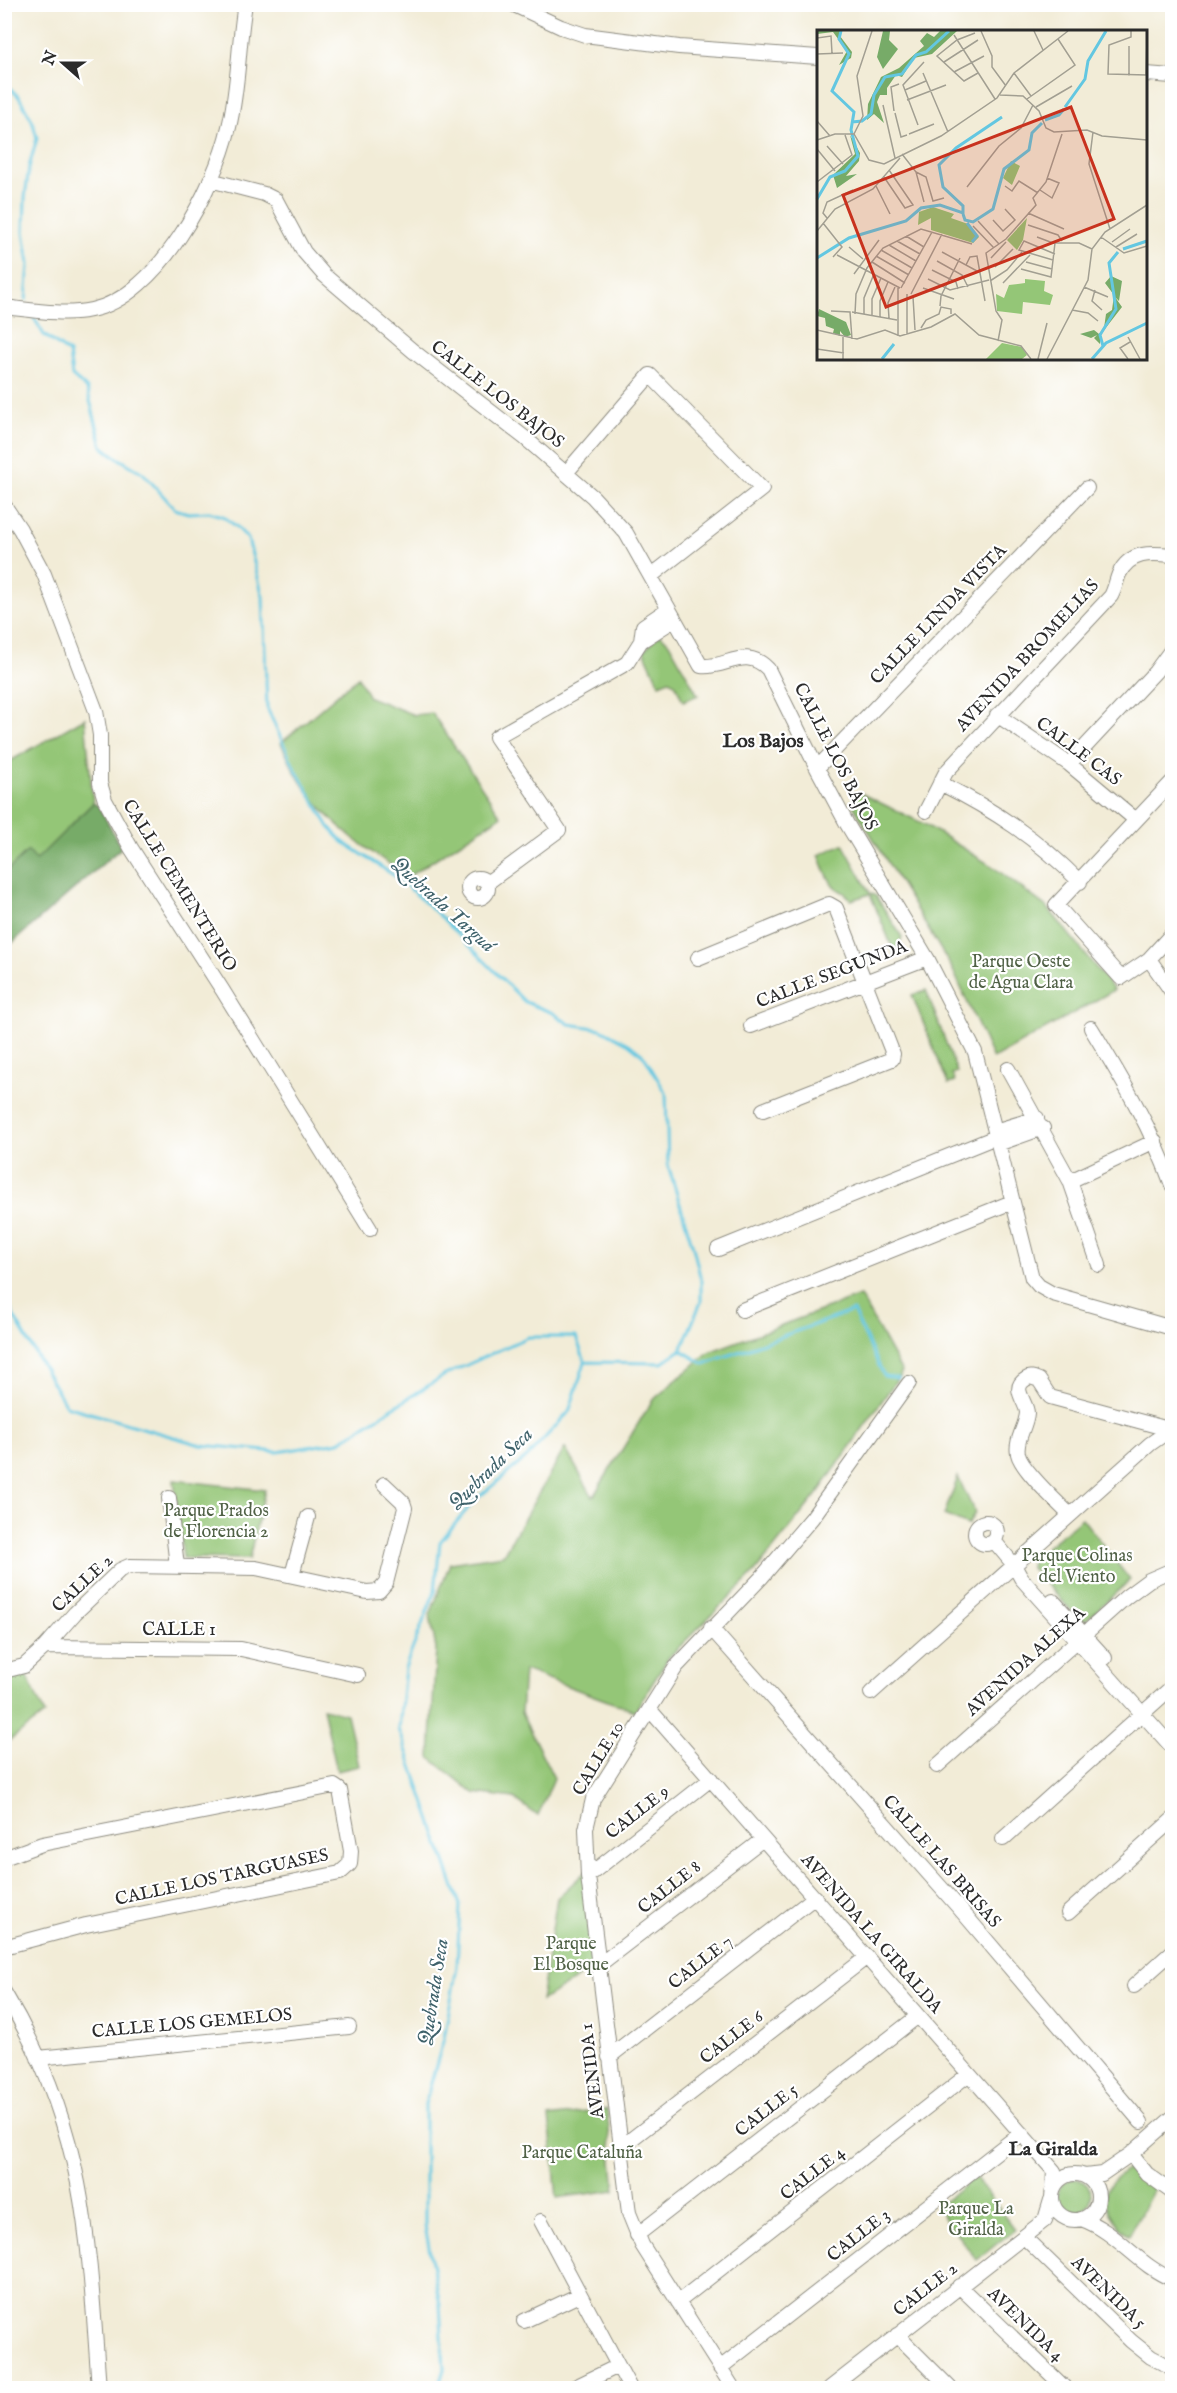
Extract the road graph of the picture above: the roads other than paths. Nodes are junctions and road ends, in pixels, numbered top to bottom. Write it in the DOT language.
graph roads {
  1 [pos="245,4"];
  2 [pos="513,4"];
  3 [pos="817,57"];
  4 [pos="1147,74"];
  5 [pos="1173,76"];
  6 [pos="210,180"];
  7 [pos="4,307"];
  8 [pos="566,473"];
  9 [pos="1087,488"];
  10 [pos="4,505"];
  11 [pos="1173,555"];
  12 [pos="651,576"];
  13 [pos="671,614"];
  14 [pos="1173,649"];
  15 [pos="998,715"];
  16 [pos="1069,764"];
  17 [pos="816,768"];
  18 [pos="1173,782"];
  19 [pos="940,783"];
  20 [pos="926,811"];
  21 [pos="1136,820"];
  22 [pos="1080,882"];
  23 [pos="487,883"];
  24 [pos="1173,934"];
  25 [pos="698,958"];
  26 [pos="927,958"];
  27 [pos="1149,958"];
  28 [pos="865,980"];
  29 [pos="1173,992"];
  30 [pos="751,1026"];
  31 [pos="1091,1028"];
  32 [pos="1008,1070"];
  33 [pos="763,1110"];
  34 [pos="1040,1123"];
  35 [pos="996,1138"];
  36 [pos="1155,1141"];
  37 [pos="1070,1180"];
  38 [pos="1173,1185"];
  39 [pos="1012,1202"];
  40 [pos="370,1229"];
  41 [pos="718,1249"];
  42 [pos="1099,1264"];
  43 [pos="742,1310"];
  44 [pos="1173,1328"];
  45 [pos="909,1383"];
  46 [pos="1171,1430"];
  47 [pos="384,1484"];
  48 [pos="169,1498"];
  49 [pos="1070,1515"];
  50 [pos="308,1517"];
  51 [pos="994,1541"];
  52 [pos="1014,1565"];
  53 [pos="177,1566"];
  54 [pos="1173,1570"];
  55 [pos="292,1575"];
  56 [pos="711,1628"];
  57 [pos="1081,1638"];
  58 [pos="45,1647"];
  59 [pos="4,1671"];
  60 [pos="358,1675"];
  61 [pos="1173,1687"];
  62 [pos="871,1693"];
  63 [pos="650,1710"];
  64 [pos="1146,1710"];
  65 [pos="1173,1734"];
  66 [pos="1173,1747"];
  67 [pos="937,1766"];
  68 [pos="711,1779"];
  69 [pos="1173,1820"];
  70 [pos="586,1828"];
  71 [pos="763,1839"];
  72 [pos="1003,1839"];
  73 [pos="4,1858"];
  74 [pos="588,1876"];
  75 [pos="814,1897"];
  76 [pos="1068,1913"];
  77 [pos="4,1947"];
  78 [pos="1173,1952"];
  79 [pos="867,1957"];
  80 [pos="599,1965"];
  81 [pos="1134,1986"];
  82 [pos="4,1992"];
  83 [pos="918,2016"];
  84 [pos="349,2027"];
  85 [pos="609,2057"];
  86 [pos="38,2058"];
  87 [pos="969,2074"];
  88 [pos="1173,2118"];
  89 [pos="1141,2122"];
  90 [pos="1021,2133"];
  91 [pos="620,2148"];
  92 [pos="1131,2154"];
  93 [pos="1054,2171"];
  94 [pos="1069,2174"];
  95 [pos="1102,2174"];
  96 [pos="1085,2176"];
  97 [pos="1097,2190"];
  98 [pos="1173,2192"];
  99 [pos="1052,2193"];
  100 [pos="1096,2206"];
  101 [pos="1075,2219"];
  102 [pos="1045,2220"];
  103 [pos="542,2221"];
  104 [pos="1107,2230"];
  105 [pos="637,2235"];
  106 [pos="1024,2237"];
  107 [pos="1173,2280"];
  108 [pos="959,2286"];
  109 [pos="579,2295"];
  110 [pos="678,2302"];
  111 [pos="524,2321"];
  112 [pos="897,2335"];
  113 [pos="618,2366"];
  114 [pos="720,2368"];
  115 [pos="1173,2368"];
  116 [pos="99,2388"];
  117 [pos="573,2388"];
  118 [pos="630,2388"];
  119 [pos="733,2388"];
  120 [pos="833,2388"];
  121 [pos="950,2388"];
  122 [pos="1065,2388"];
  1 -- 6 [label="street"];
  2 -- 3 [label="street"];
  4 -- 5 [label="street"];
  6 -- 7 [label="street"];
  6 -- 8 [label="street, CALLE LOS BAJOS"];
  8 -- 12 [label="street, CALLE LOS BAJOS"];
  8 -- 12 [label="street"];
  9 -- 17 [label="street, CALLE LINDA VISTA"];
  10 -- 40 [label="street, CALLE CEMENTERIO"];
  11 -- 15 [label="street, AVENIDA BROMELIAS"];
  12 -- 13 [label="street, CALLE LOS BAJOS"];
  13 -- 17 [label="street, CALLE LOS BAJOS"];
  13 -- 23 [label="street"];
  14 -- 16 [label="street"];
  15 -- 16 [label="street, CALLE CAS"];
  15 -- 19 [label="street, AVENIDA BROMELIAS"];
  16 -- 21 [label="street, CALLE CAS"];
  17 -- 26 [label="street, CALLE LOS BAJOS"];
  18 -- 21 [label="street"];
  19 -- 20 [label="street, AVENIDA BROMELIAS"];
  19 -- 22 [label="street"];
  21 -- 22 [label="street"];
  22 -- 27 [label="street"];
  24 -- 27 [label="street"];
  25 -- 28 [label="street"];
  26 -- 28 [label="street, CALLE SEGUNDA"];
  26 -- 35 [label="street, CALLE LOS BAJOS"];
  27 -- 29 [label="street"];
  28 -- 30 [label="street, CALLE SEGUNDA"];
  28 -- 33 [label="street"];
  31 -- 36 [label="street"];
  32 -- 34 [label="street"];
  34 -- 35 [label="street"];
  34 -- 37 [label="street"];
  35 -- 39 [label="street, CALLE LOS BAJOS"];
  35 -- 41 [label="street"];
  36 -- 37 [label="street"];
  36 -- 38 [label="street"];
  37 -- 42 [label="street"];
  39 -- 43 [label="street"];
  39 -- 44 [label="street, CALLE LOS BAJOS"];
  45 -- 56 [label="street"];
  46 -- 49 [label="street"];
  46 -- 49 [label="street"];
  47 -- 55 [label="street, CALLE 2"];
  48 -- 53 [label="street"];
  49 -- 52 [label="street"];
  50 -- 55 [label="street"];
  51 -- 52 [label="street"];
  52 -- 57 [label="street"];
  52 -- 62 [label="street"];
  53 -- 55 [label="street, CALLE 2"];
  53 -- 58 [label="street, CALLE 2"];
  54 -- 57 [label="street, AVENIDA ALEXA"];
  56 -- 63 [label="street"];
  56 -- 89 [label="street, CALLE LAS BRISAS"];
  57 -- 64 [label="street"];
  57 -- 67 [label="street, AVENIDA ALEXA"];
  58 -- 59 [label="street"];
  58 -- 60 [label="street, CALLE 1"];
  61 -- 64 [label="street"];
  63 -- 68 [label="street, AVENIDA LA GIRALDA"];
  63 -- 70 [label="street, CALLE 10"];
  64 -- 65 [label="street"];
  64 -- 66 [label="street"];
  64 -- 72 [label="street"];
  68 -- 71 [label="street, AVENIDA LA GIRALDA"];
  68 -- 74 [label="street, CALLE 9"];
  69 -- 76 [label="street"];
  70 -- 74 [label="street, AVENIDA 1"];
  71 -- 75 [label="street, AVENIDA LA GIRALDA"];
  71 -- 80 [label="street, CALLE 8"];
  73 -- 77 [label="street, CALLE LOS TARGUASES"];
  74 -- 80 [label="street, AVENIDA 1"];
  75 -- 79 [label="street, AVENIDA LA GIRALDA"];
  75 -- 85 [label="street, CALLE 7"];
  78 -- 81 [label="street"];
  79 -- 83 [label="street, AVENIDA LA GIRALDA"];
  79 -- 91 [label="street, CALLE 6"];
  80 -- 85 [label="street, AVENIDA 1"];
  82 -- 86 [label="street"];
  83 -- 87 [label="street, AVENIDA LA GIRALDA"];
  83 -- 105 [label="street, CALLE 5"];
  84 -- 86 [label="street, CALLE LOS GEMELOS"];
  85 -- 91 [label="street, AVENIDA 1"];
  86 -- 116 [label="street"];
  87 -- 90 [label="street, AVENIDA LA GIRALDA"];
  87 -- 110 [label="street, CALLE 4"];
  88 -- 92 [label="street"];
  90 -- 93 [label="street, AVENIDA LA GIRALDA"];
  90 -- 114 [label="street, CALLE 3"];
  91 -- 105 [label="street, AVENIDA 1"];
  92 -- 95 [label="street"];
  92 -- 98 [label="street"];
  93 -- 94 [label="street"];
  93 -- 99 [label="street"];
  94 -- 96 [label="street"];
  94 -- 99 [label="street"];
  95 -- 96 [label="street"];
  95 -- 97 [label="street"];
  96 -- 97 [label="street"];
  97 -- 100 [label="street"];
  99 -- 101 [label="street"];
  99 -- 102 [label="street"];
  100 -- 101 [label="street"];
  100 -- 104 [label="street"];
  101 -- 102 [label="street"];
  101 -- 104 [label="street"];
  102 -- 106 [label="street, CALLE 2"];
  103 -- 109 [label="street"];
  104 -- 107 [label="street"];
  105 -- 110 [label="street, AVENIDA 1"];
  106 -- 108 [label="street, CALLE 2"];
  106 -- 115 [label="street, AVENIDA 5"];
  108 -- 112 [label="street, CALLE 2"];
  108 -- 122 [label="street, AVENIDA 4"];
  109 -- 111 [label="street"];
  109 -- 113 [label="street"];
  110 -- 114 [label="street, AVENIDA 1"];
  112 -- 120 [label="street, CALLE 2"];
  112 -- 121 [label="street"];
  113 -- 117 [label="street"];
  113 -- 118 [label="street"];
  114 -- 119 [label="street, AVENIDA 1"];
}
